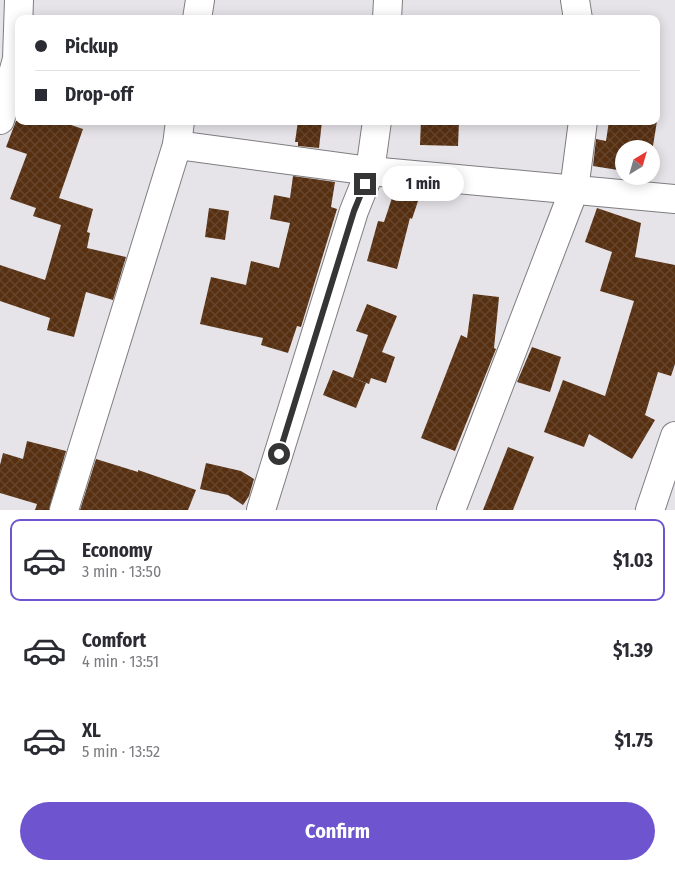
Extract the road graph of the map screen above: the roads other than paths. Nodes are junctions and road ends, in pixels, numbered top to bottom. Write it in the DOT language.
graph roads {
  1 [pos="19,0"];
  2 [pos="200,0"];
  3 [pos="388,0"];
  4 [pos="576,0"];
  5 [pos="18,15"];
  6 [pos="198,15"];
  7 [pos="387,15"];
  8 [pos="578,15"];
  9 [pos="15,66"];
  10 [pos="0,120"];
  11 [pos="376,125"];
  12 [pos="582,125"];
  13 [pos="179,133"];
  14 [pos="370,171"];
  15 [pos="574,190"];
  16 [pos="675,199"];
  17 [pos="675,436"];
  18 [pos="64,510"];
  19 [pos="261,510"];
  20 [pos="452,510"];
  21 [pos="650,510"];
  1 -- 5 [label="street"];
  2 -- 6 [label="street"];
  3 -- 7 [label="street"];
  4 -- 8 [label="street"];
  9 -- 10 [label="street"];
  11 -- 14 [label="street"];
  12 -- 15 [label="street"];
  13 -- 14 [label="street"];
  13 -- 18 [label="street"];
  14 -- 15 [label="street"];
  14 -- 19 [label="street"];
  15 -- 16 [label="street"];
  15 -- 20 [label="street"];
  17 -- 21 [label="street"];
}
